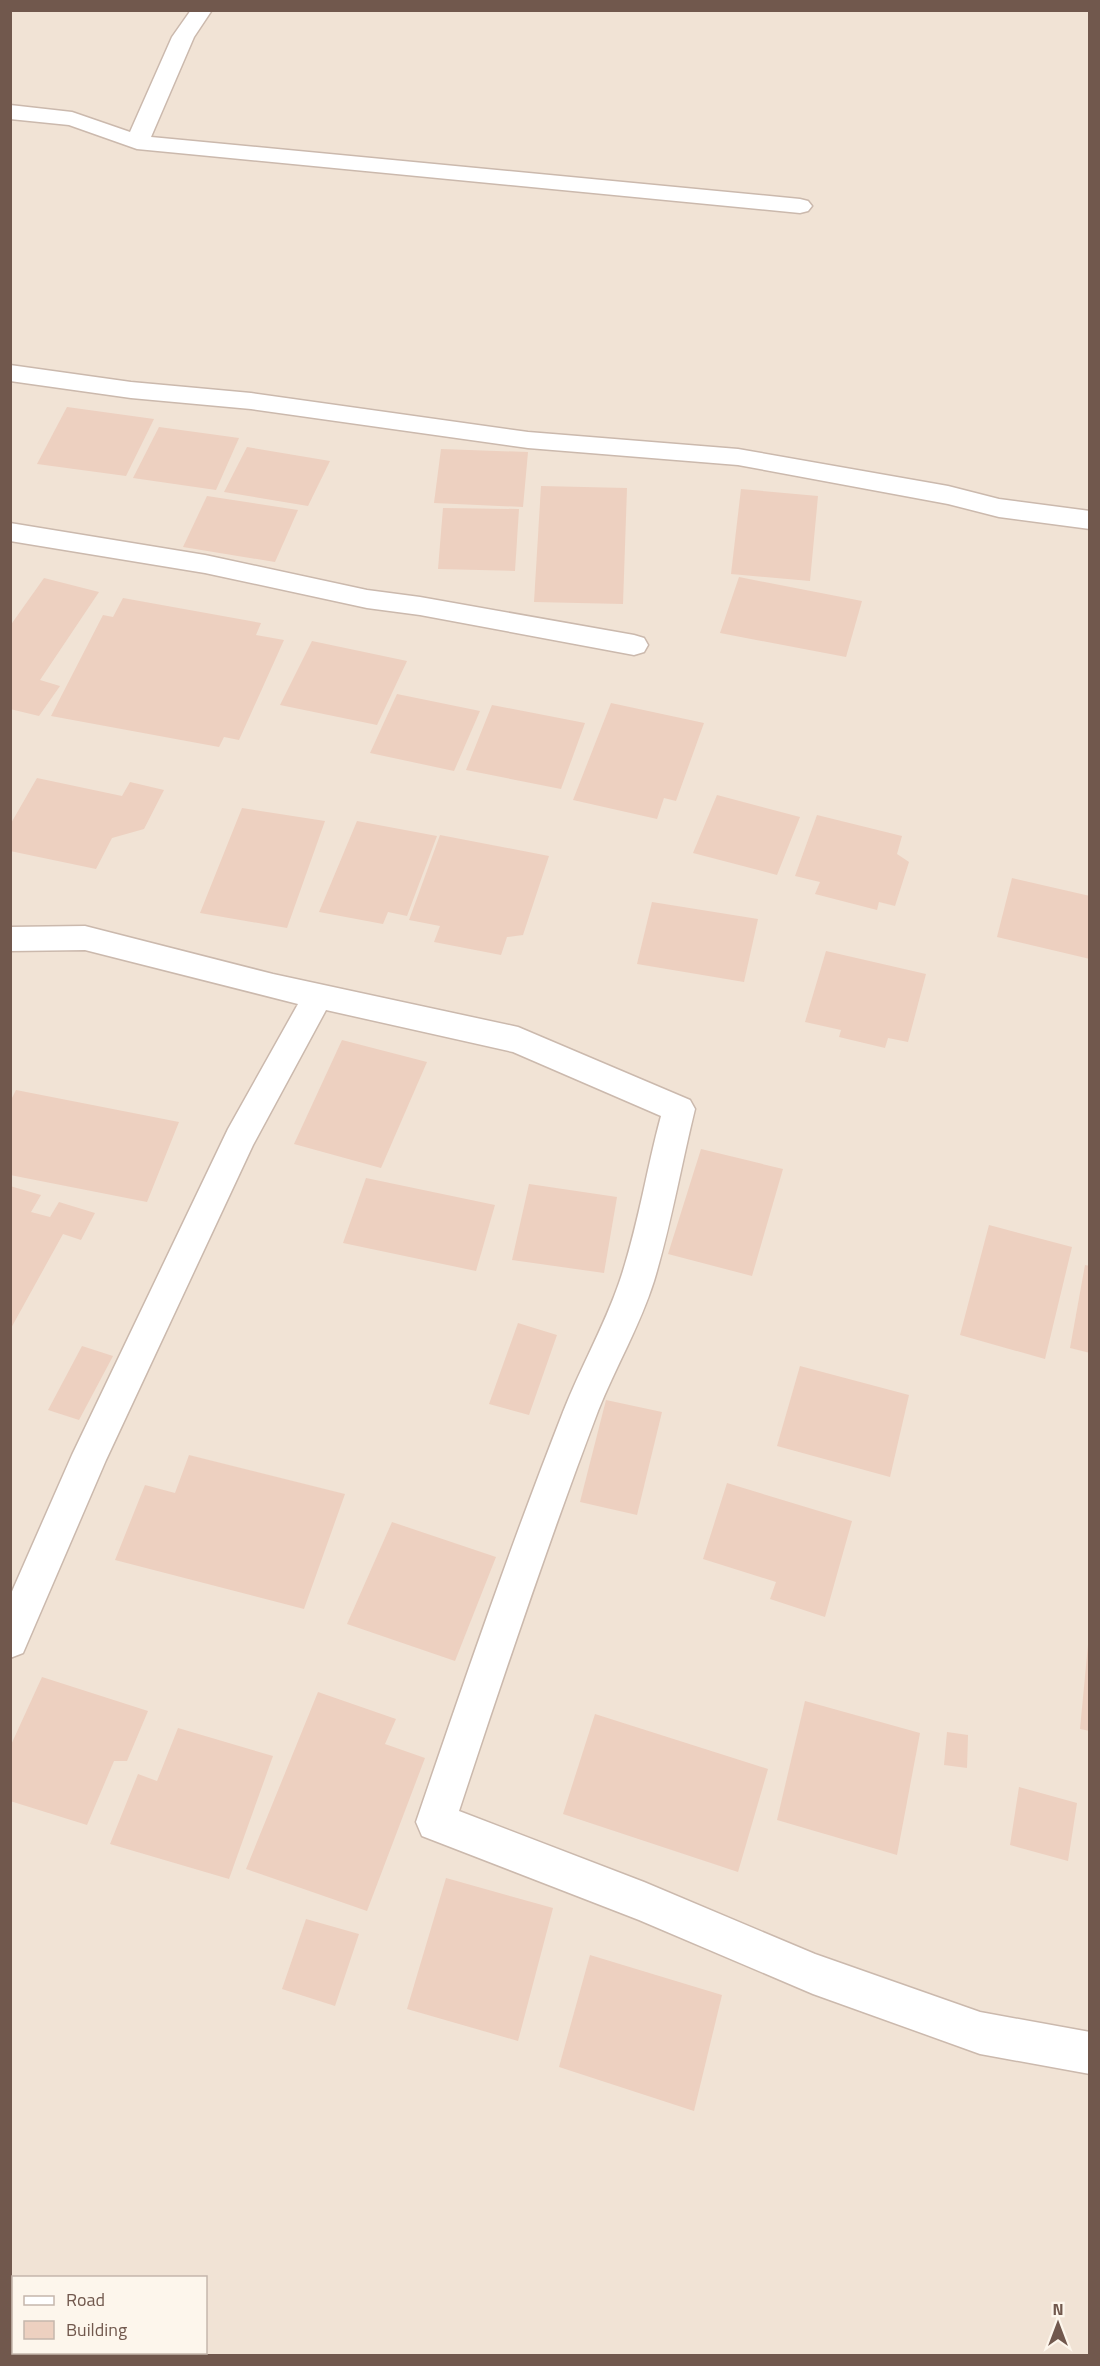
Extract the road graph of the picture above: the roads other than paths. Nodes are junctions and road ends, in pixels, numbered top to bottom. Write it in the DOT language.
graph roads {
  1 [pos="202,10"];
  2 [pos="10,112"];
  3 [pos="137,142"];
  4 [pos="800,206"];
  5 [pos="10,373"];
  6 [pos="1089,520"];
  7 [pos="10,532"];
  8 [pos="634,645"];
  9 [pos="10,939"];
  10 [pos="318,996"];
  11 [pos="10,1640"];
  12 [pos="1089,2053"];
  1 -- 3 [label="street"];
  2 -- 3 [label="street"];
  3 -- 4 [label="street"];
  5 -- 6 [label="street"];
  7 -- 8 [label="street"];
  9 -- 10 [label="street"];
  10 -- 11 [label="street"];
  10 -- 12 [label="street"];
}
